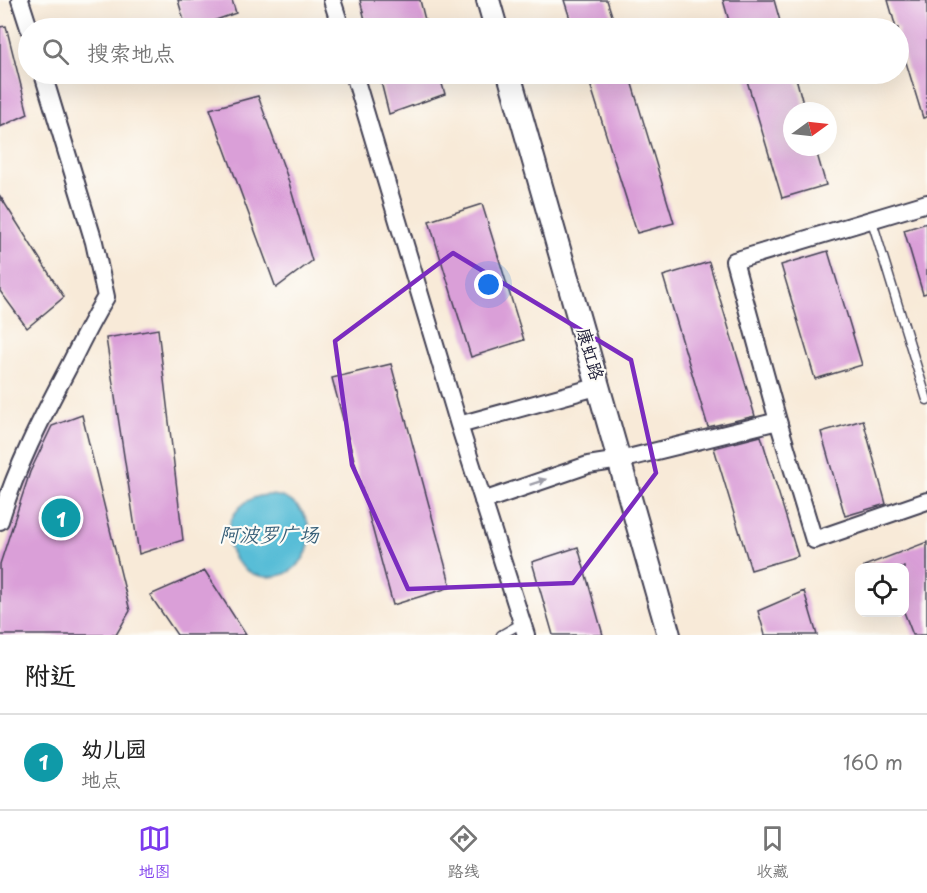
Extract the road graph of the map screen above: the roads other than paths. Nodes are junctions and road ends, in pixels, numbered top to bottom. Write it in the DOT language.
graph roads {
  1 [pos="21,0"];
  2 [pos="332,0"];
  3 [pos="488,0"];
  4 [pos="26,18"];
  5 [pos="338,18"];
  6 [pos="493,18"];
  7 [pos="46,84"];
  8 [pos="357,84"];
  9 [pos="512,84"];
  10 [pos="927,203"];
  11 [pos="872,221"];
  12 [pos="600,386"];
  13 [pos="927,400"];
  14 [pos="778,421"];
  15 [pos="459,425"];
  16 [pos="620,460"];
  17 [pos="483,501"];
  18 [pos="927,501"];
  19 [pos="0,521"];
  20 [pos="525,629"];
  21 [pos="501,635"];
  22 [pos="669,635"];
  1 -- 4 [label="street"];
  2 -- 5 [label="street"];
  3 -- 6 [label="main road"];
  7 -- 19 [label="street"];
  8 -- 15 [label="street"];
  9 -- 12 [label="main road, 康虹路"];
  10 -- 11 [label="street"];
  11 -- 13 [label="lane"];
  11 -- 14 [label="street"];
  12 -- 15 [label="street"];
  12 -- 16 [label="main road, 康虹路"];
  14 -- 16 [label="street"];
  14 -- 18 [label="street"];
  15 -- 17 [label="street"];
  17 -- 16 [label="street, one-way"];
  16 -- 22 [label="main road, 康虹路"];
  17 -- 20 [label="street"];
  20 -- 21 [label="lane"];
}
